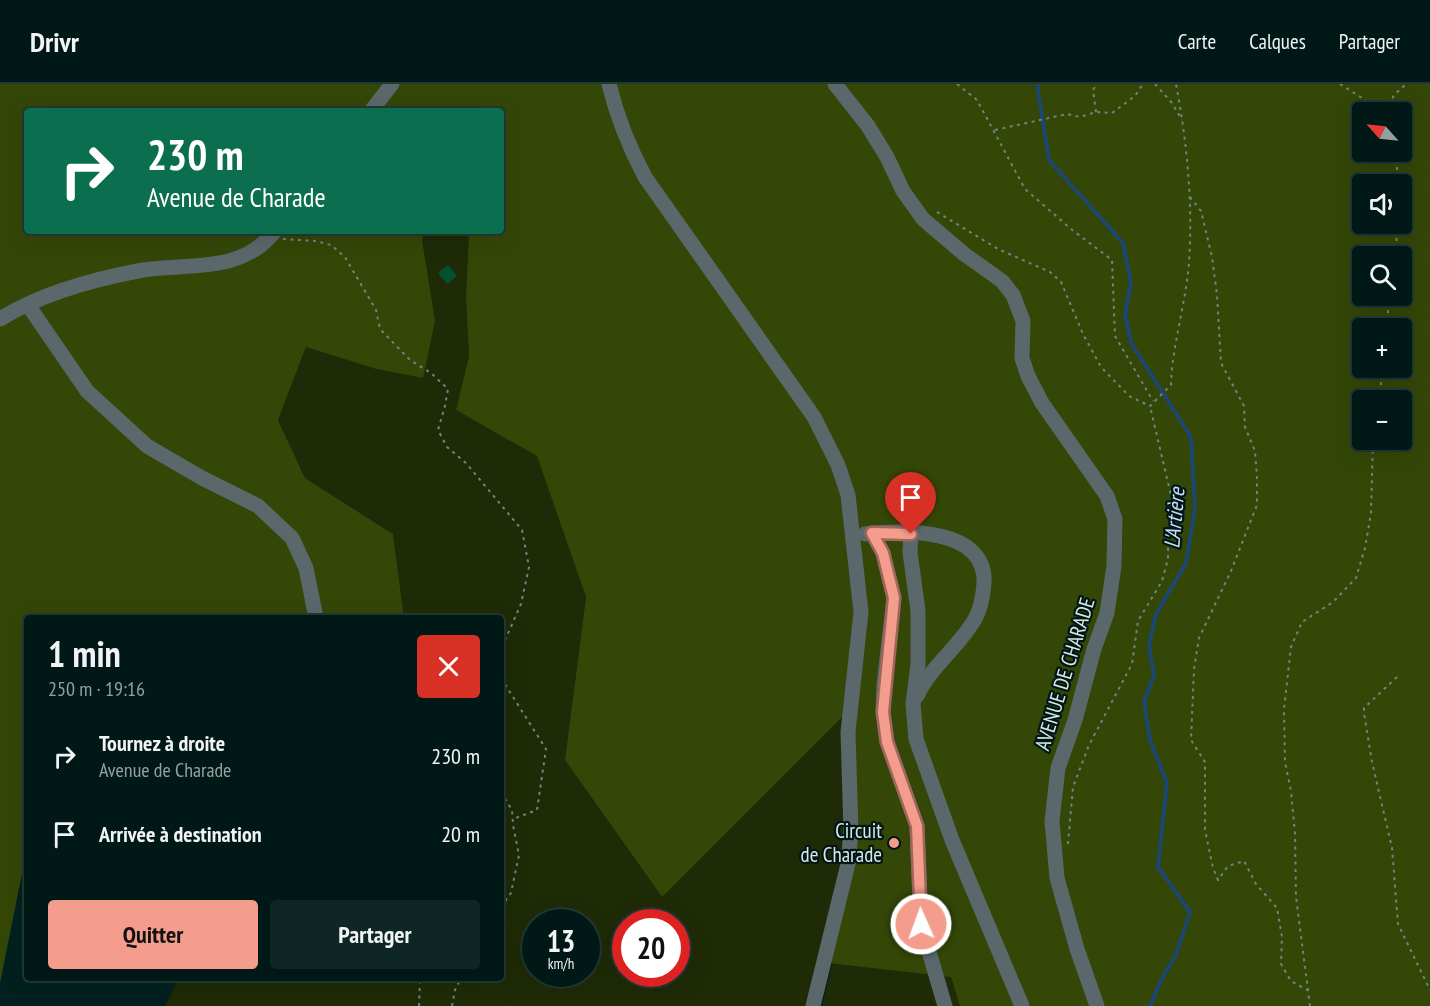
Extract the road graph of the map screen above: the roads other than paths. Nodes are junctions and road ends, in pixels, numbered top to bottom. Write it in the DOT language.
graph roads {
  1 [pos="392,84"];
  2 [pos="609,84"];
  3 [pos="835,84"];
  4 [pos="373,108"];
  5 [pos="272,235"];
  6 [pos="28,305"];
  7 [pos="0,319"];
  8 [pos="872,533"];
  9 [pos="911,534"];
  10 [pos="855,535"];
  11 [pos="315,615"];
  12 [pos="913,704"];
  13 [pos="813,1006"];
  14 [pos="945,1006"];
  15 [pos="1022,1006"];
  16 [pos="1097,1006"];
  1 -- 4 [label="street"];
  2 -- 10 [label="street"];
  3 -- 16 [label="street, AVENUE DE CHARADE"];
  5 -- 6 [label="street"];
  6 -- 7 [label="street"];
  6 -- 11 [label="street"];
  8 -- 9 [label="street"];
  8 -- 10 [label="street"];
  8 -- 14 [label="street"];
  9 -- 12 [label="street"];
  9 -- 12 [label="street"];
  10 -- 13 [label="street"];
  12 -- 15 [label="street"];
}
